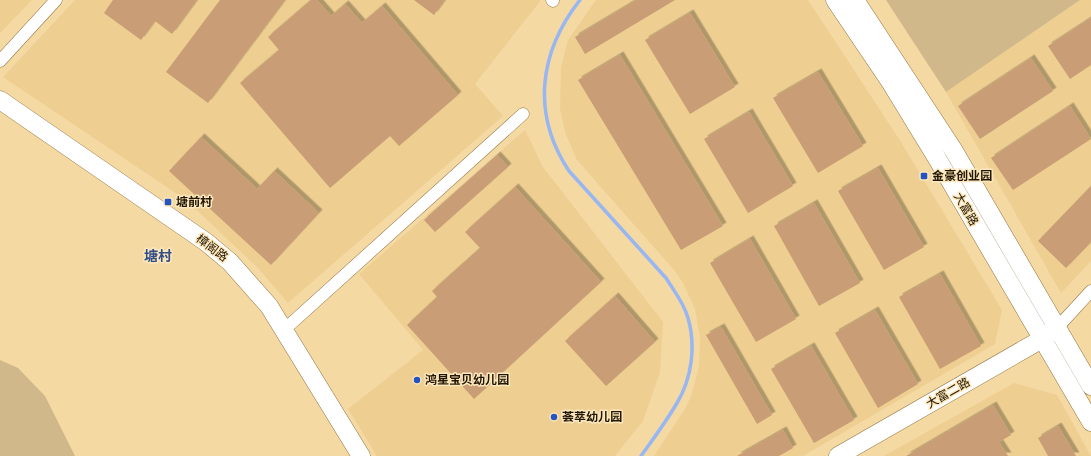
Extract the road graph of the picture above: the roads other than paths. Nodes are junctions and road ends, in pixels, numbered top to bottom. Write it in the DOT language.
graph roads {
  1 [pos="56,0"];
  2 [pos="835,0"];
  3 [pos="855,0"];
  4 [pos="0,61"];
  5 [pos="0,100"];
  6 [pos="523,114"];
  7 [pos="0,115"];
  8 [pos="1091,291"];
  9 [pos="1091,303"];
  10 [pos="285,329"];
  11 [pos="1059,331"];
  12 [pos="1045,344"];
  13 [pos="1091,386"];
  14 [pos="1091,422"];
  15 [pos="347,456"];
  16 [pos="361,456"];
  17 [pos="838,456"];
  18 [pos="860,456"];
  1 -- 4 [label="street"];
  2 -- 12 [label="street, 大富路"];
  3 -- 11 [label="street, 大富路"];
  5 -- 10 [label="street, 樟阁路"];
  6 -- 10 [label="street"];
  7 -- 15 [label="street, 樟阁路"];
  8 -- 11 [label="street"];
  9 -- 11 [label="street"];
  10 -- 16 [label="street, 樟阁路"];
  11 -- 12 [label="street, 大富二路"];
  11 -- 13 [label="street, 大富路"];
  12 -- 14 [label="street, 大富路"];
  12 -- 17 [label="street, 大富二路"];
  12 -- 18 [label="street, 大富二路"];
}
